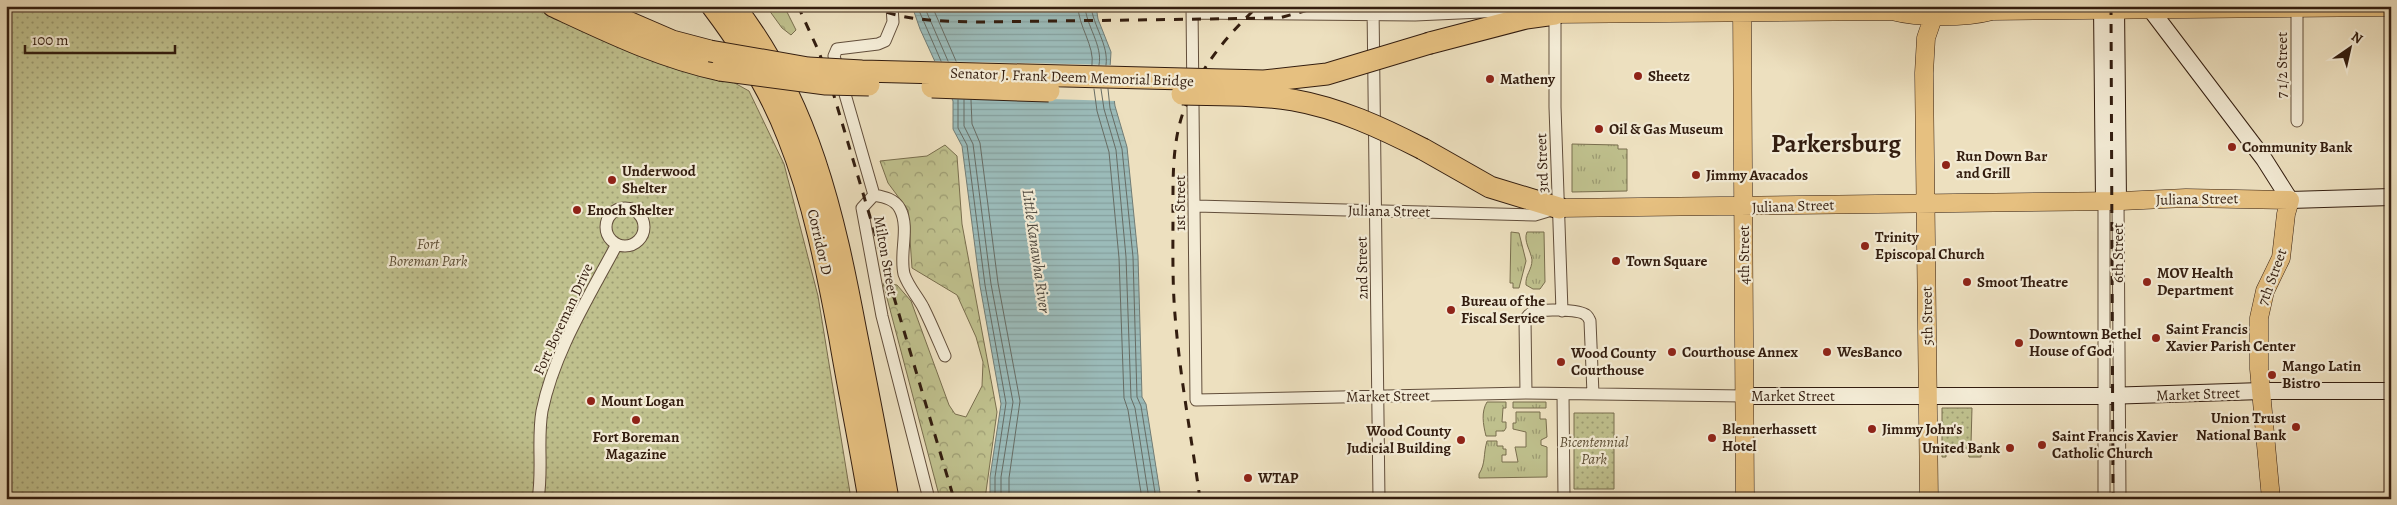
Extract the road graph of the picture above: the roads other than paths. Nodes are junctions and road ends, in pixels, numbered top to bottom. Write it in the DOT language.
graph roads {
  1 [pos="553,6"];
  2 [pos="591,6"];
  3 [pos="712,6"];
  4 [pos="734,6"];
  5 [pos="892,6"];
  6 [pos="1742,8"];
  7 [pos="2109,8"];
  8 [pos="2390,8"];
  9 [pos="1713,9"];
  10 [pos="1989,9"];
  11 [pos="2297,9"];
  12 [pos="1192,10"];
  13 [pos="1374,10"];
  14 [pos="1936,10"];
  15 [pos="2151,10"];
  16 [pos="1902,11"];
  17 [pos="1555,14"];
  18 [pos="1926,38"];
  19 [pos="2297,121"];
  20 [pos="874,195"];
  21 [pos="2391,197"];
  22 [pos="2290,200"];
  23 [pos="2111,201"];
  24 [pos="1926,202"];
  25 [pos="1196,206"];
  26 [pos="1743,207"];
  27 [pos="1559,208"];
  28 [pos="1376,210"];
  29 [pos="616,244"];
  30 [pos="1562,311"];
  31 [pos="945,356"];
  32 [pos="2262,391"];
  33 [pos="2391,391"];
  34 [pos="1526,394"];
  35 [pos="1563,394"];
  36 [pos="1593,394"];
  37 [pos="1928,395"];
  38 [pos="1378,396"];
  39 [pos="1744,396"];
  40 [pos="2111,396"];
  41 [pos="1196,400"];
  42 [pos="538,499"];
  43 [pos="870,499"];
  44 [pos="888,499"];
  45 [pos="928,499"];
  46 [pos="1380,499"];
  47 [pos="1564,499"];
  48 [pos="1745,499"];
  49 [pos="1929,499"];
  50 [pos="2104,499"];
  51 [pos="2120,499"];
  52 [pos="2271,499"];
  1 -- 27 [label="highway, Senator J. Frank Deem Memorial Bridge, bridge"];
  2 -- 17 [label="highway, Senator J. Frank Deem Memorial Bridge, bridge"];
  3 -- 43 [label="highway, Corridor D"];
  4 -- 44 [label="highway, Corridor D"];
  5 -- 20 [label="street, Milton Street"];
  6 -- 9 [label="main road"];
  6 -- 16 [label="main road"];
  6 -- 26 [label="main road, 4th Street"];
  7 -- 10 [label="main road"];
  7 -- 15 [label="main road"];
  7 -- 23 [label="street, 6th Street"];
  8 -- 11 [label="main road"];
  9 -- 17 [label="main road"];
  10 -- 14 [label="main road"];
  11 -- 15 [label="main road"];
  11 -- 19 [label="street, 7 1/2 Street"];
  12 -- 13 [label="street"];
  12 -- 25 [label="street, 1st Street"];
  13 -- 17 [label="street"];
  13 -- 28 [label="street, 2nd Street"];
  14 -- 16 [label="main road"];
  14 -- 18 [label="main road, 5th Street"];
  15 -- 22 [label="street"];
  16 -- 18 [label="main road"];
  17 -- 27 [label="street, 3rd Street"];
  18 -- 24 [label="main road, 5th Street"];
  20 -- 31 [label="street"];
  20 -- 45 [label="street, Milton Street"];
  21 -- 22 [label="street, Juliana Street"];
  22 -- 23 [label="main road, Juliana Street"];
  22 -- 32 [label="main road, 7th Street"];
  23 -- 24 [label="main road, Juliana Street"];
  23 -- 40 [label="street, 6th Street"];
  24 -- 26 [label="main road, Juliana Street"];
  24 -- 37 [label="main road, 5th Street"];
  25 -- 28 [label="street, Juliana Street"];
  25 -- 41 [label="street, 1st Street"];
  26 -- 27 [label="main road, Juliana Street"];
  26 -- 39 [label="main road, 4th Street"];
  27 -- 28 [label="street, Juliana Street"];
  27 -- 30 [label="street, 3rd Street"];
  28 -- 38 [label="street, 2nd Street"];
  29 -- 42 [label="street, Fort Boreman Drive"];
  30 -- 34 [label="street"];
  30 -- 36 [label="street"];
  32 -- 33 [label="street, Market Street"];
  32 -- 40 [label="street, Market Street"];
  32 -- 52 [label="main road, 7th Street"];
  34 -- 35 [label="street, Market Street"];
  34 -- 38 [label="street, Market Street"];
  35 -- 36 [label="street, Market Street"];
  35 -- 47 [label="street"];
  36 -- 39 [label="street, Market Street"];
  37 -- 39 [label="street, Market Street"];
  37 -- 40 [label="street, Market Street"];
  37 -- 49 [label="main road, 5th Street"];
  38 -- 41 [label="street, Market Street"];
  38 -- 46 [label="street, 2nd Street"];
  39 -- 48 [label="main road, 4th Street"];
  40 -- 50 [label="street, 6th Street"];
  40 -- 51 [label="street, 6th Street"];
}
